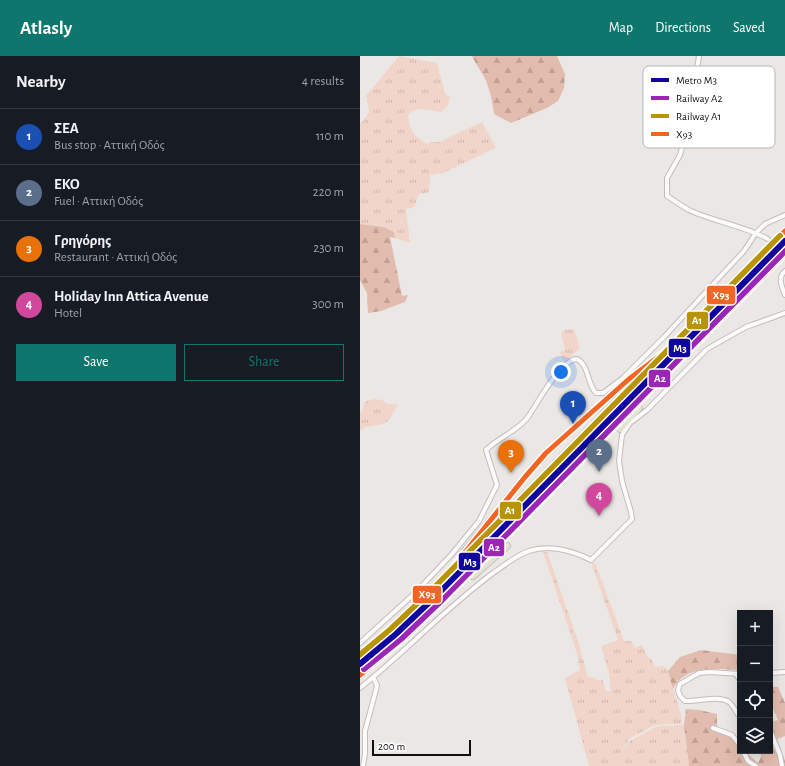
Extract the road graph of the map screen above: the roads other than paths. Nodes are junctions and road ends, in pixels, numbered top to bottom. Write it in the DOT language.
graph roads {
  1 [pos="699,56"];
  2 [pos="697,66"];
  3 [pos="682,148"];
  4 [pos="785,215"];
  5 [pos="785,231"];
  6 [pos="756,233"];
  7 [pos="768,239"];
  8 [pos="785,254"];
  9 [pos="785,271"];
  10 [pos="785,295"];
  11 [pos="785,313"];
  12 [pos="702,339"];
  13 [pos="662,354"];
  14 [pos="604,401"];
  15 [pos="620,429"];
  16 [pos="504,504"];
  17 [pos="507,546"];
  18 [pos="447,575"];
  19 [pos="457,587"];
  20 [pos="360,643"];
  21 [pos="360,655"];
  22 [pos="785,672"];
  23 [pos="773,673"];
  24 [pos="737,674"];
  25 [pos="360,676"];
  26 [pos="373,677"];
  27 [pos="360,688"];
  28 [pos="737,713"];
  29 [pos="713,728"];
  30 [pos="773,738"];
  31 [pos="737,741"];
  32 [pos="744,754"];
  33 [pos="363,766"];
  34 [pos="756,766"];
  35 [pos="782,766"];
  1 -- 2 [label="street"];
  3 -- 6 [label="street"];
  4 -- 6 [label="street"];
  5 -- 13 [label="highway"];
  6 -- 7 [label="street"];
  6 -- 20 [label="street"];
  8 -- 12 [label="highway"];
  9 -- 10 [label="street"];
  11 -- 26 [label="street"];
  12 -- 15 [label="highway"];
  12 -- 19 [label="highway"];
  13 -- 14 [label="highway"];
  13 -- 18 [label="highway"];
  16 -- 18 [label="highway"];
  17 -- 19 [label="highway"];
  18 -- 21 [label="highway"];
  19 -- 25 [label="highway"];
  22 -- 23 [label="street"];
  24 -- 28 [label="street"];
  26 -- 27 [label="street"];
  26 -- 33 [label="street"];
  29 -- 31 [label="street"];
  30 -- 35 [label="street"];
  32 -- 34 [label="street"];
}
